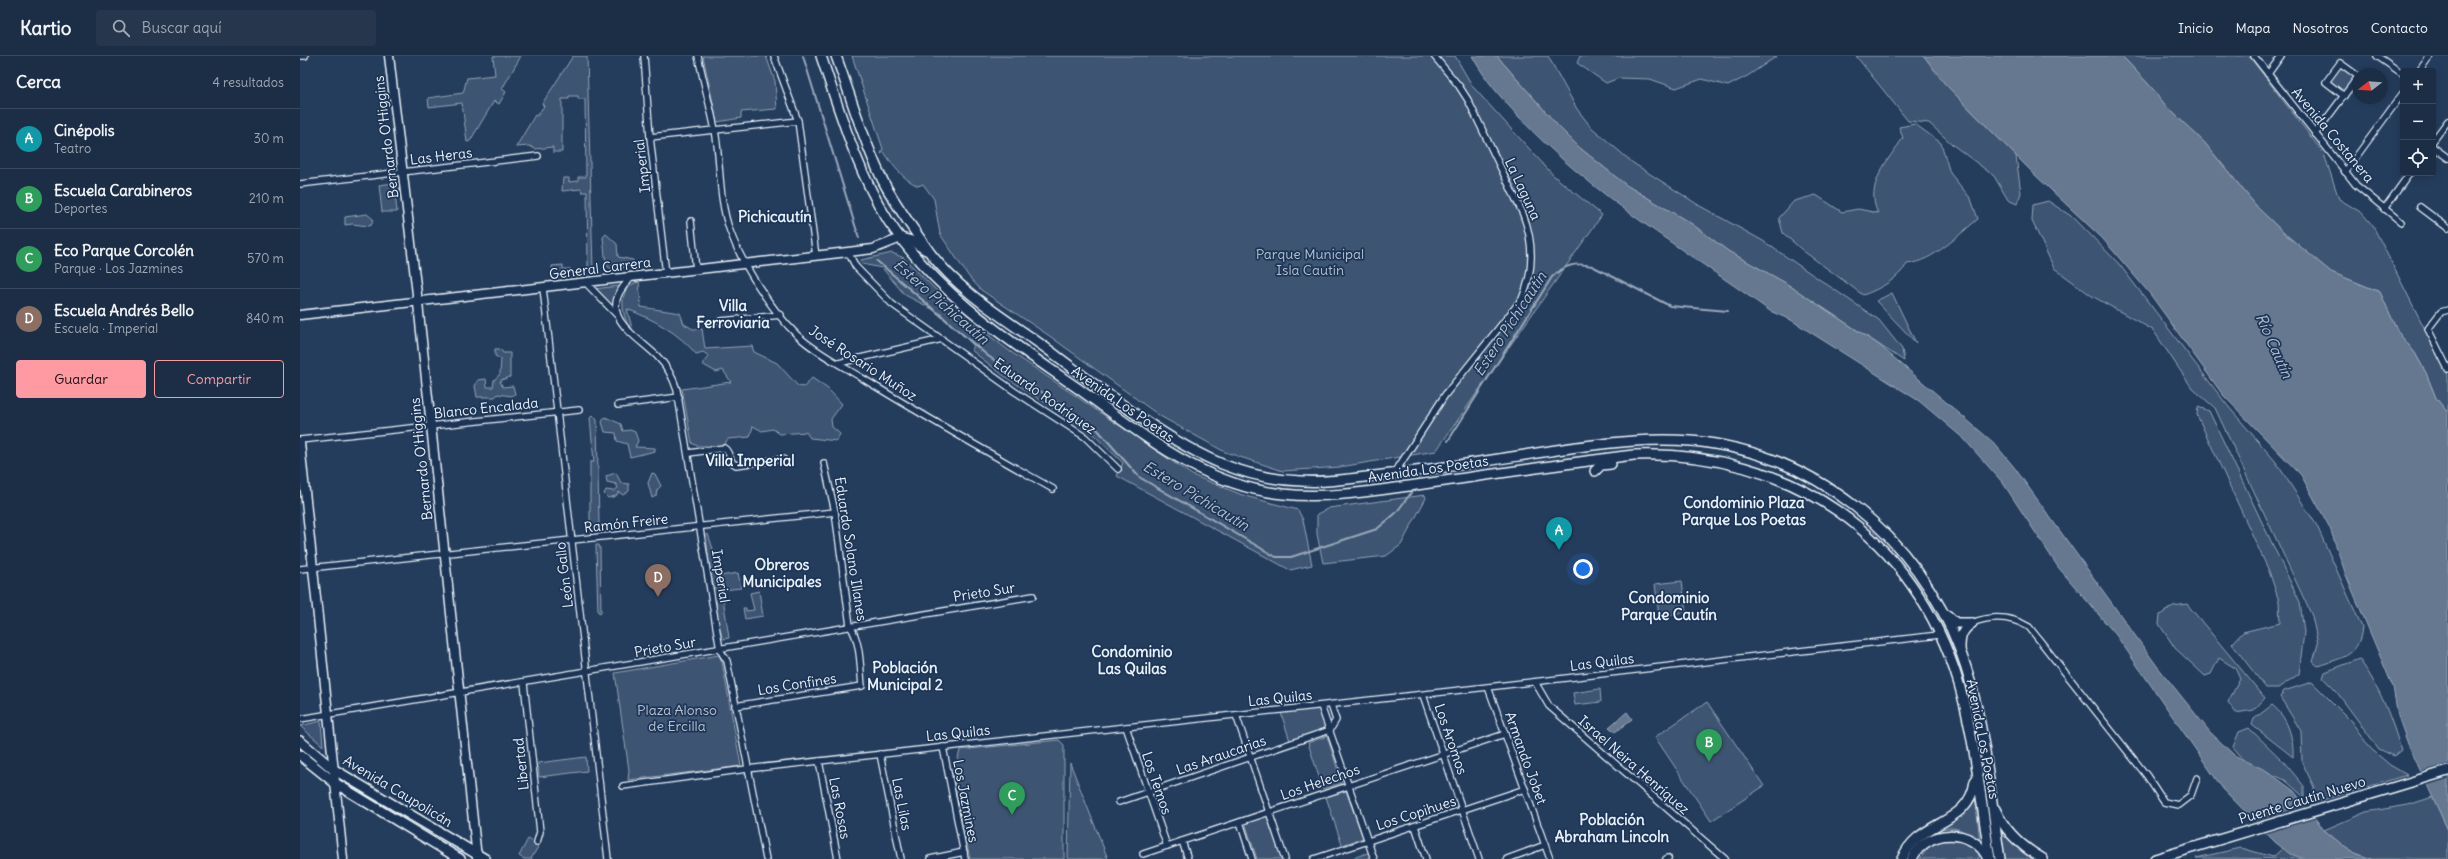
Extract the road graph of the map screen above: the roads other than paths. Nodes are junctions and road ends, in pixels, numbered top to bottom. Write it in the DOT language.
graph roads {
  1 [pos="300,56"];
  2 [pos="304,56"];
  3 [pos="389,56"];
  4 [pos="644,56"];
  5 [pos="698,56"];
  6 [pos="774,56"];
  7 [pos="821,56"];
  8 [pos="836,56"];
  9 [pos="1434,56"];
  10 [pos="2254,56"];
  11 [pos="2281,56"];
  12 [pos="2377,56"];
  13 [pos="2430,56"];
  14 [pos="2421,68"];
  15 [pos="2352,72"];
  16 [pos="2400,72"];
  17 [pos="2268,74"];
  18 [pos="2352,85"];
  19 [pos="2344,96"];
  20 [pos="2400,96"];
  21 [pos="798,121"];
  22 [pos="2448,121"];
  23 [pos="715,130"];
  24 [pos="2315,134"];
  25 [pos="650,137"];
  26 [pos="2434,140"];
  27 [pos="2436,149"];
  28 [pos="538,156"];
  29 [pos="2448,158"];
  30 [pos="404,172"];
  31 [pos="2345,172"];
  32 [pos="2408,176"];
  33 [pos="300,184"];
  34 [pos="2420,207"];
  35 [pos="2384,208"];
  36 [pos="691,220"];
  37 [pos="2401,222"];
  38 [pos="2448,228"];
  39 [pos="901,238"];
  40 [pos="848,252"];
  41 [pos="816,256"];
  42 [pos="934,257"];
  43 [pos="747,264"];
  44 [pos="696,270"];
  45 [pos="666,274"];
  46 [pos="631,278"];
  47 [pos="586,283"];
  48 [pos="543,288"];
  49 [pos="418,302"];
  50 [pos="2448,310"];
  51 [pos="300,315"];
  52 [pos="617,315"];
  53 [pos="781,315"];
  54 [pos="721,321"];
  55 [pos="942,339"];
  56 [pos="839,363"];
  57 [pos="2448,369"];
  58 [pos="679,397"];
  59 [pos="618,405"];
  60 [pos="579,410"];
  61 [pos="556,412"];
  62 [pos="430,426"];
  63 [pos="300,440"];
  64 [pos="300,443"];
  65 [pos="689,453"];
  66 [pos="1678,455"];
  67 [pos="783,459"];
  68 [pos="824,463"];
  69 [pos="1118,469"];
  70 [pos="1595,471"];
  71 [pos="1394,474"];
  72 [pos="1510,479"];
  73 [pos="1442,482"];
  74 [pos="1053,489"];
  75 [pos="835,512"];
  76 [pos="700,527"];
  77 [pos="572,540"];
  78 [pos="444,554"];
  79 [pos="313,568"];
  80 [pos="300,569"];
  81 [pos="1033,596"];
  82 [pos="1942,609"];
  83 [pos="1972,623"];
  84 [pos="850,626"];
  85 [pos="1940,635"];
  86 [pos="720,650"];
  87 [pos="1960,651"];
  88 [pos="587,672"];
  89 [pos="1535,682"];
  90 [pos="524,683"];
  91 [pos="862,686"];
  92 [pos="1488,688"];
  93 [pos="459,693"];
  94 [pos="1423,695"];
  95 [pos="1331,704"];
  96 [pos="735,706"];
  97 [pos="1321,706"];
  98 [pos="328,715"];
  99 [pos="1236,715"];
  100 [pos="300,719"];
  101 [pos="1126,727"];
  102 [pos="1330,730"];
  103 [pos="1505,734"];
  104 [pos="300,741"];
  105 [pos="943,747"];
  106 [pos="880,754"];
  107 [pos="1443,754"];
  108 [pos="300,755"];
  109 [pos="1250,757"];
  110 [pos="819,761"];
  111 [pos="333,769"];
  112 [pos="747,769"];
  113 [pos="1976,771"];
  114 [pos="2448,772"];
  115 [pos="2197,778"];
  116 [pos="335,783"];
  117 [pos="1349,785"];
  118 [pos="623,786"];
  119 [pos="1525,789"];
  120 [pos="1148,792"];
  121 [pos="1990,794"];
  122 [pos="1119,802"];
  123 [pos="1462,810"];
  124 [pos="1269,812"];
  125 [pos="1240,822"];
  126 [pos="1415,826"];
  127 [pos="1182,841"];
  128 [pos="1368,841"];
  129 [pos="537,842"];
  130 [pos="1167,846"];
  131 [pos="1546,846"];
  132 [pos="964,852"];
  133 [pos="1144,854"];
  134 [pos="479,858"];
  135 [pos="343,859"];
  136 [pos="460,859"];
  137 [pos="608,859"];
  138 [pos="766,859"];
  139 [pos="838,859"];
  140 [pos="901,859"];
  141 [pos="930,859"];
  142 [pos="965,859"];
  143 [pos="1188,859"];
  144 [pos="1252,859"];
  145 [pos="1285,859"];
  146 [pos="1314,859"];
  147 [pos="1374,859"];
  148 [pos="1426,859"];
  149 [pos="1479,859"];
  150 [pos="1507,859"];
  151 [pos="1550,859"];
  152 [pos="1725,859"];
  153 [pos="1902,859"];
  154 [pos="1912,859"];
  155 [pos="1989,859"];
  156 [pos="2000,859"];
  157 [pos="2043,859"];
  158 [pos="2155,859"];
  1 -- 2 [label="street"];
  3 -- 30 [label="main road, Bernardo O'Higgins"];
  4 -- 25 [label="street, Imperial"];
  5 -- 23 [label="street, José Rosario Muñoz"];
  6 -- 21 [label="street"];
  7 -- 39 [label="main road, Avenida Los Poetas"];
  8 -- 42 [label="main road, Avenida Los Poetas"];
  9 -- 71 [label="street, La Laguna"];
  10 -- 17 [label="street, Avenida Costanera"];
  11 -- 17 [label="street"];
  12 -- 16 [label="street"];
  13 -- 14 [label="street"];
  15 -- 19 [label="street"];
  17 -- 24 [label="street, Avenida Costanera"];
  18 -- 19 [label="street"];
  19 -- 24 [label="street"];
  20 -- 31 [label="street"];
  21 -- 23 [label="street"];
  21 -- 41 [label="street"];
  22 -- 26 [label="street"];
  23 -- 25 [label="street"];
  23 -- 43 [label="street, José Rosario Muñoz"];
  24 -- 31 [label="street, Avenida Costanera"];
  25 -- 45 [label="street, Imperial"];
  27 -- 29 [label="street"];
  28 -- 30 [label="street, Las Heras"];
  30 -- 33 [label="street, Las Heras"];
  30 -- 49 [label="main road, Bernardo O'Higgins"];
  31 -- 35 [label="street, Avenida Costanera"];
  32 -- 35 [label="street"];
  34 -- 38 [label="street"];
  35 -- 37 [label="street, Avenida Costanera"];
  36 -- 44 [label="street"];
  39 -- 40 [label="main road, General Carrera"];
  39 -- 42 [label="main road"];
  39 -- 73 [label="main road, Avenida Los Poetas"];
  40 -- 41 [label="main road, General Carrera"];
  40 -- 55 [label="street, Eduardo Rodríguez"];
  41 -- 43 [label="main road, General Carrera"];
  42 -- 71 [label="main road, Avenida Los Poetas"];
  43 -- 44 [label="main road, General Carrera"];
  43 -- 53 [label="street, José Rosario Muñoz"];
  44 -- 45 [label="main road, General Carrera"];
  45 -- 46 [label="main road, General Carrera"];
  46 -- 47 [label="main road, General Carrera"];
  46 -- 52 [label="street"];
  47 -- 48 [label="main road, General Carrera"];
  47 -- 52 [label="street, Imperial"];
  48 -- 49 [label="main road, General Carrera"];
  48 -- 61 [label="street, León Gallo"];
  49 -- 51 [label="main road, General Carrera"];
  49 -- 62 [label="main road, Bernardo O'Higgins"];
  50 -- 57 [label="street"];
  52 -- 58 [label="street, Imperial"];
  53 -- 54 [label="street"];
  53 -- 56 [label="street, José Rosario Muñoz"];
  55 -- 56 [label="street"];
  55 -- 69 [label="street, Eduardo Rodríguez"];
  56 -- 74 [label="street, José Rosario Muñoz"];
  58 -- 59 [label="street"];
  58 -- 65 [label="street, Imperial"];
  60 -- 61 [label="street, Blanco Encalada"];
  61 -- 62 [label="street, Blanco Encalada"];
  61 -- 77 [label="street, León Gallo"];
  62 -- 63 [label="street, Blanco Encalada"];
  62 -- 78 [label="main road, Bernardo O'Higgins"];
  64 -- 79 [label="main road"];
  65 -- 67 [label="street"];
  65 -- 76 [label="street, Imperial"];
  66 -- 70 [label="main road"];
  66 -- 73 [label="main road, Avenida Los Poetas"];
  66 -- 85 [label="main road, Avenida Los Poetas"];
  68 -- 75 [label="street, Eduardo Solano Illanes"];
  71 -- 82 [label="main road, Avenida Los Poetas"];
  72 -- 73 [label="main road"];
  75 -- 76 [label="street, Ramón Freire"];
  75 -- 84 [label="street, Eduardo Solano Illanes"];
  76 -- 77 [label="street, Ramón Freire"];
  76 -- 86 [label="street, Imperial"];
  77 -- 78 [label="street, Ramón Freire"];
  77 -- 88 [label="street, León Gallo"];
  78 -- 79 [label="street, Ramón Freire"];
  78 -- 93 [label="main road, Bernardo O'Higgins"];
  79 -- 80 [label="street, Ramón Freire"];
  79 -- 98 [label="main road"];
  81 -- 84 [label="street, Prieto Sur"];
  82 -- 83 [label="main road"];
  82 -- 85 [label="main road"];
  82 -- 87 [label="main road, Avenida Los Poetas"];
  83 -- 87 [label="main road"];
  83 -- 115 [label="street"];
  84 -- 86 [label="street, Prieto Sur"];
  84 -- 91 [label="street, Eduardo Solano Illanes"];
  85 -- 87 [label="main road"];
  85 -- 89 [label="street, Las Quilas"];
  85 -- 113 [label="main road, Avenida Los Poetas"];
  86 -- 88 [label="street, Prieto Sur"];
  86 -- 96 [label="street, Imperial"];
  87 -- 121 [label="main road, Avenida Los Poetas"];
  88 -- 90 [label="street, Prieto Sur"];
  88 -- 137 [label="street, León Gallo"];
  89 -- 92 [label="street, Las Quilas"];
  89 -- 152 [label="street, Israel Neira Henríquez"];
  90 -- 93 [label="street, Prieto Sur"];
  90 -- 129 [label="street, Libertad"];
  91 -- 96 [label="street, Los Confines"];
  92 -- 94 [label="street, Las Quilas"];
  92 -- 103 [label="street, Armando Jobet"];
  93 -- 98 [label="street, Prieto Sur"];
  93 -- 134 [label="main road, Bernardo O'Higgins"];
  94 -- 95 [label="street, Las Quilas"];
  94 -- 107 [label="street, Los Aromos"];
  95 -- 97 [label="street, Las Quilas"];
  95 -- 102 [label="street"];
  96 -- 112 [label="street, Imperial"];
  97 -- 99 [label="street, Las Quilas"];
  97 -- 102 [label="street"];
  98 -- 100 [label="street, Prieto Sur"];
  98 -- 111 [label="main road"];
  99 -- 101 [label="street, Las Quilas"];
  99 -- 109 [label="street"];
  101 -- 105 [label="street, Las Quilas"];
  101 -- 120 [label="street, Los Temos"];
  102 -- 109 [label="street, Las Araucarias"];
  102 -- 117 [label="street"];
  103 -- 107 [label="street, Los Helechos"];
  103 -- 119 [label="street, Armando Jobet"];
  104 -- 111 [label="main road, Avenida Caupolicán"];
  105 -- 106 [label="street, Las Quilas"];
  105 -- 132 [label="street, Los Jazmines"];
  106 -- 110 [label="street, Las Quilas"];
  106 -- 140 [label="street, Las Lilas"];
  107 -- 117 [label="street, Los Helechos"];
  107 -- 123 [label="street, Los Aromos"];
  108 -- 116 [label="main road, Avenida Caupolicán"];
  109 -- 120 [label="street, Las Araucarias"];
  109 -- 124 [label="street"];
  110 -- 112 [label="street, Las Quilas"];
  110 -- 139 [label="street, Las Rosas"];
  111 -- 116 [label="main road"];
  111 -- 134 [label="main road, Avenida Caupolicán"];
  112 -- 118 [label="street, Las Quilas"];
  112 -- 138 [label="street, Imperial"];
  113 -- 153 [label="main road"];
  113 -- 155 [label="main road, Avenida Los Poetas"];
  114 -- 158 [label="main road, Puente Cautín Nuevo"];
  116 -- 135 [label="main road"];
  116 -- 136 [label="main road, Avenida Caupolicán"];
  117 -- 124 [label="street, Los Helechos"];
  117 -- 128 [label="street"];
  119 -- 123 [label="street, Los Copihues"];
  119 -- 131 [label="street, Armando Jobet"];
  120 -- 122 [label="street, Las Araucarias"];
  120 -- 130 [label="street, Los Temos"];
  121 -- 156 [label="main road, Avenida Los Poetas"];
  121 -- 157 [label="main road"];
  123 -- 126 [label="street, Los Copihues"];
  123 -- 149 [label="street, Los Aromos"];
  124 -- 125 [label="street, Los Helechos"];
  124 -- 145 [label="street"];
  125 -- 127 [label="street, Los Helechos"];
  125 -- 144 [label="street"];
  126 -- 128 [label="street, Los Copihues"];
  126 -- 148 [label="street"];
  127 -- 130 [label="street, Los Helechos"];
  127 -- 143 [label="street"];
  128 -- 146 [label="street, Los Copihues"];
  128 -- 147 [label="street"];
  130 -- 133 [label="street, Los Helechos"];
  131 -- 150 [label="street"];
  131 -- 151 [label="street, Armando Jobet"];
  132 -- 141 [label="street"];
  132 -- 142 [label="street, Los Jazmines"];
  154 -- 155 [label="main road"];
}
